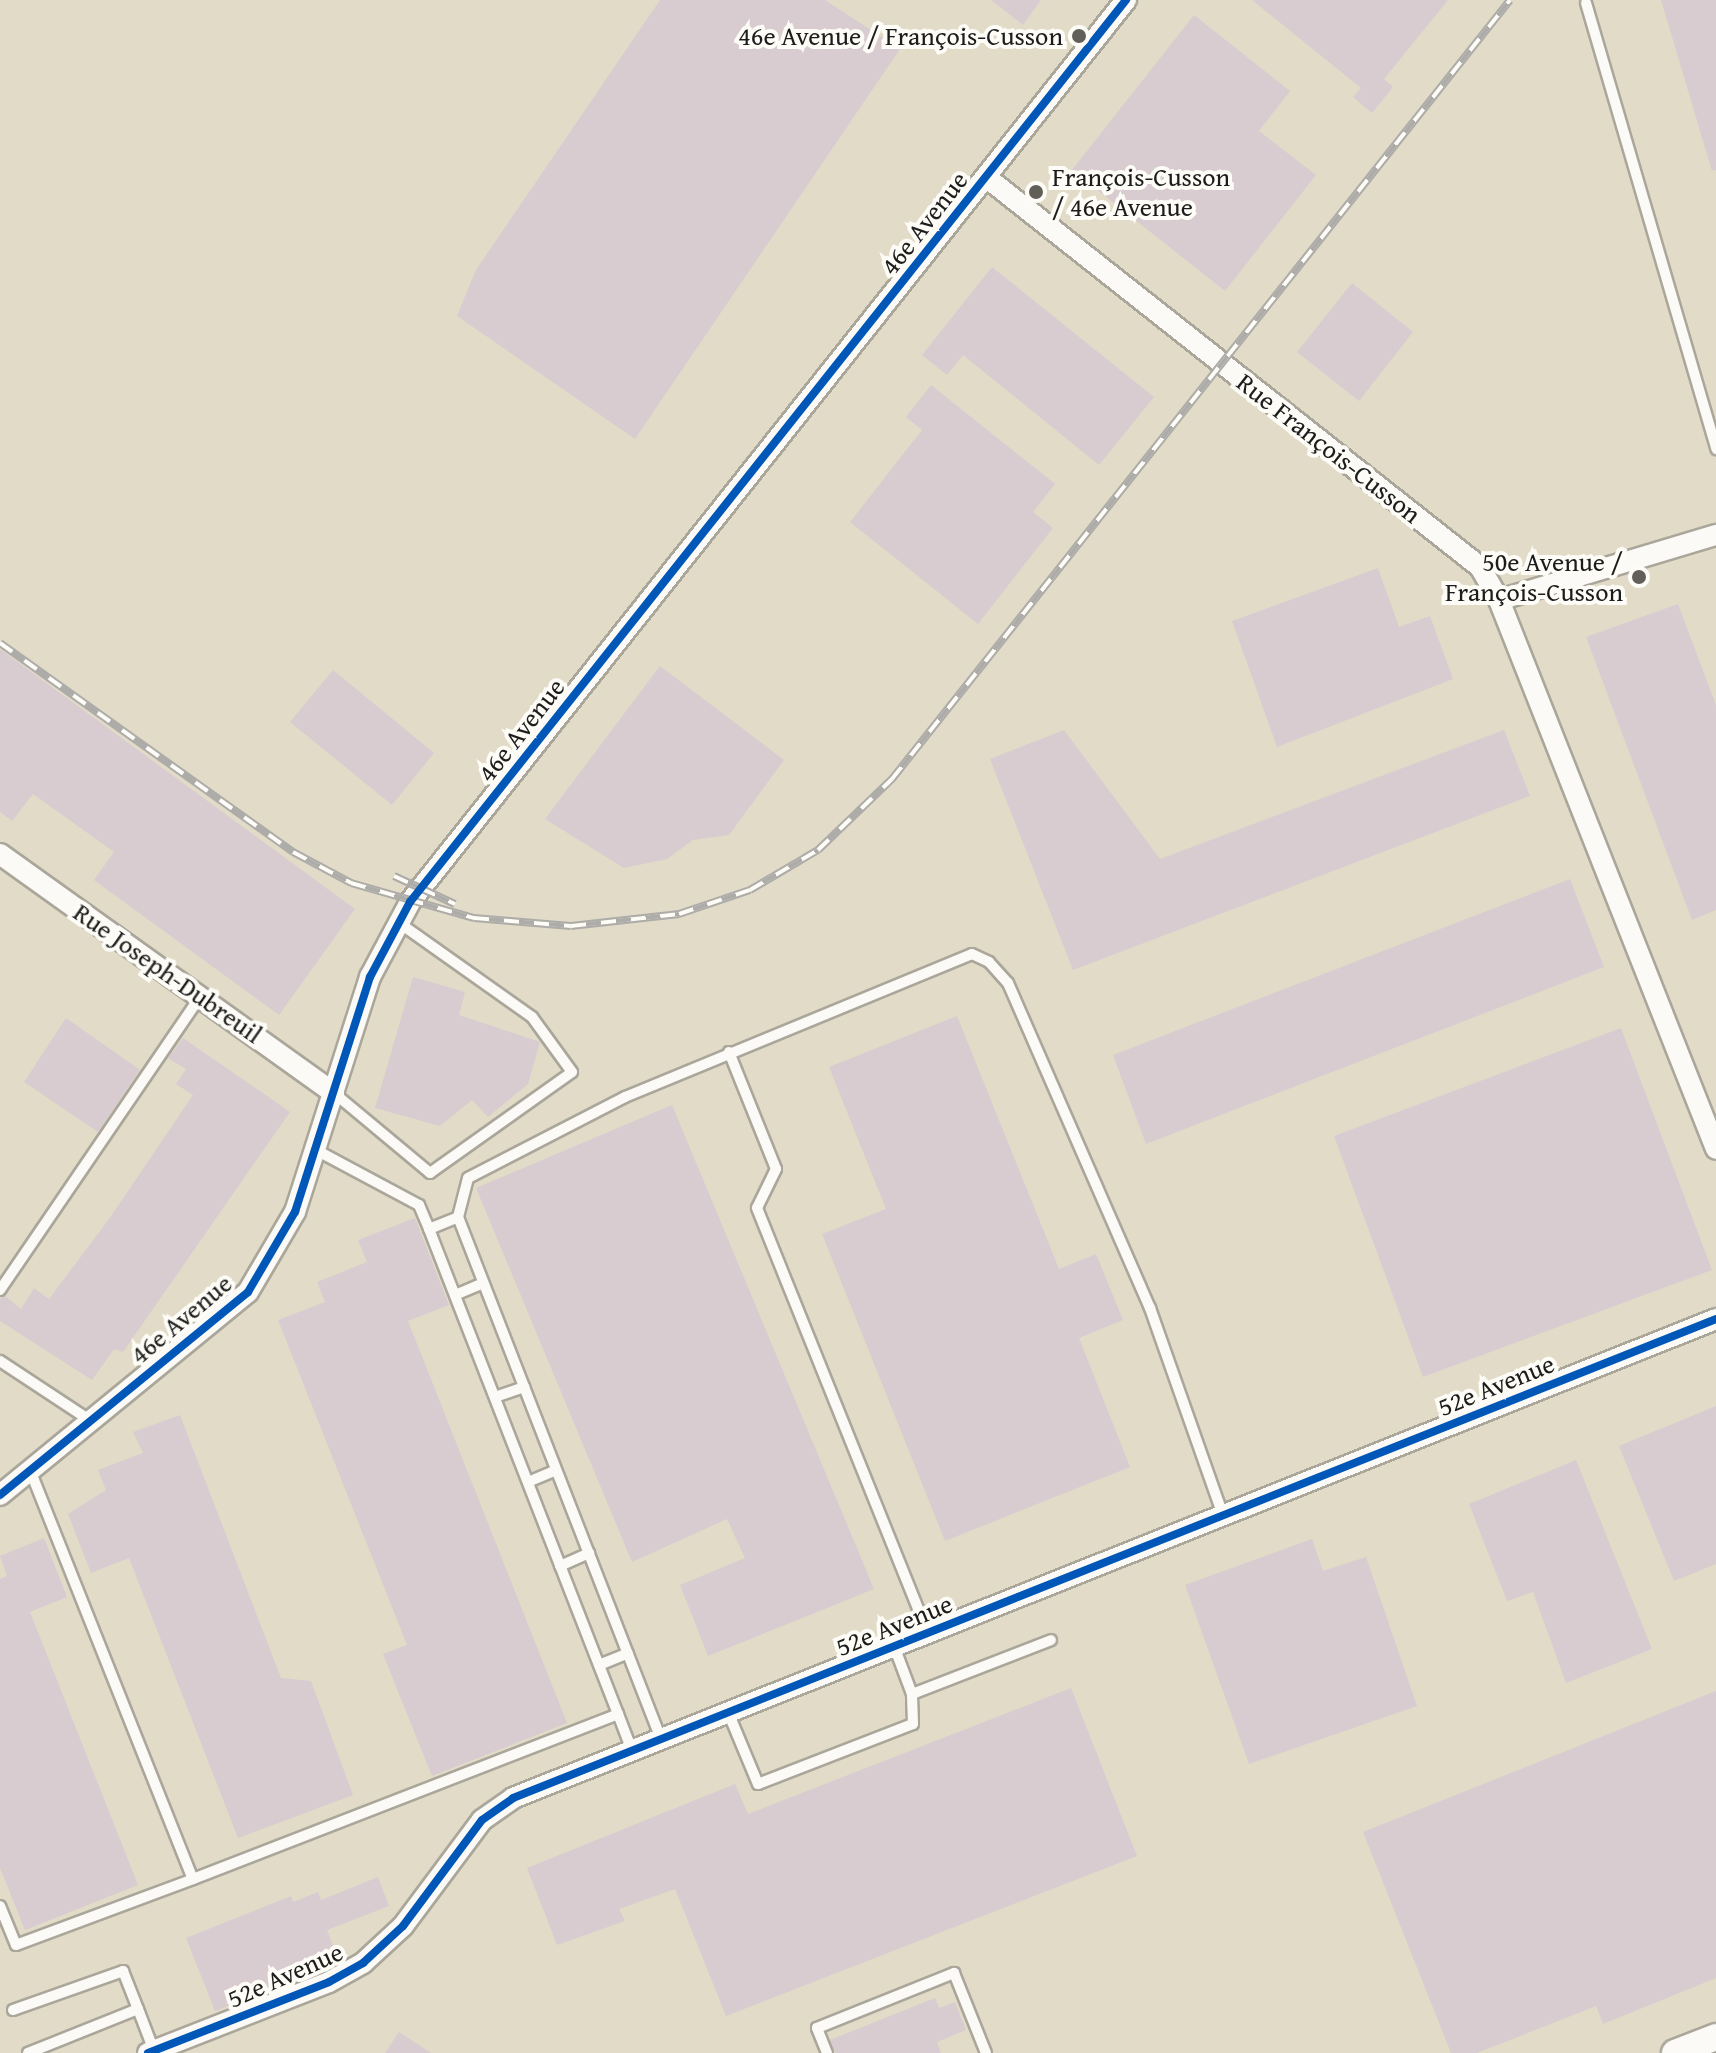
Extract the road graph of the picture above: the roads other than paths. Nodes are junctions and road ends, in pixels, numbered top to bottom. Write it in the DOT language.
graph roads {
  1 [pos="1126,0"];
  2 [pos="1586,3"];
  3 [pos="986,177"];
  4 [pos="1716,449"];
  5 [pos="1716,535"];
  6 [pos="1499,600"];
  7 [pos="0,854"];
  8 [pos="399,923"];
  9 [pos="201,995"];
  10 [pos="729,1052"];
  11 [pos="334,1093"];
  12 [pos="1716,1149"];
  13 [pos="316,1150"];
  14 [pos="458,1217"];
  15 [pos="429,1229"];
  16 [pos="483,1283"];
  17 [pos="0,1290"];
  18 [pos="455,1295"];
  19 [pos="1716,1319"];
  20 [pos="0,1361"];
  21 [pos="524,1387"];
  22 [pos="495,1397"];
  23 [pos="91,1421"];
  24 [pos="30,1470"];
  25 [pos="556,1470"];
  26 [pos="528,1482"];
  27 [pos="0,1495"];
  28 [pos="1223,1515"];
  29 [pos="589,1553"];
  30 [pos="560,1566"];
  31 [pos="928,1633"];
  32 [pos="1051,1640"];
  33 [pos="894,1646"];
  34 [pos="628,1653"];
  35 [pos="599,1665"];
  36 [pos="912,1694"];
  37 [pos="728,1712"];
  38 [pos="618,1714"];
  39 [pos="661,1739"];
  40 [pos="632,1751"];
  41 [pos="193,1879"];
  42 [pos="0,1906"];
  43 [pos="138,2009"];
  44 [pos="13,2010"];
  45 [pos="1716,2037"];
  46 [pos="151,2052"];
  47 [pos="28,2053"];
  48 [pos="827,2053"];
  49 [pos="986,2053"];
  50 [pos="1675,2053"];
  1 -- 3 [label="street, 46e Avenue"];
  2 -- 4 [label="lane"];
  3 -- 6 [label="street, Rue François-Cusson"];
  3 -- 8 [label="street, 46e Avenue"];
  5 -- 6 [label="street"];
  6 -- 12 [label="street, Rue François-Cusson"];
  7 -- 9 [label="street, Rue Joseph-Dubreuil"];
  8 -- 11 [label="street, 46e Avenue"];
  8 -- 11 [label="lane"];
  9 -- 11 [label="street, Rue Joseph-Dubreuil"];
  9 -- 17 [label="lane"];
  10 -- 14 [label="lane"];
  10 -- 28 [label="lane"];
  10 -- 31 [label="lane"];
  11 -- 13 [label="street, 46e Avenue"];
  13 -- 15 [label="lane"];
  13 -- 23 [label="street, 46e Avenue"];
  14 -- 15 [label="lane"];
  14 -- 16 [label="lane"];
  15 -- 18 [label="lane"];
  16 -- 18 [label="lane"];
  16 -- 21 [label="lane"];
  18 -- 22 [label="lane"];
  19 -- 28 [label="street, 52e Avenue"];
  20 -- 23 [label="lane"];
  21 -- 22 [label="lane"];
  21 -- 25 [label="lane"];
  22 -- 26 [label="lane"];
  23 -- 24 [label="street, 46e Avenue"];
  24 -- 27 [label="street, 46e Avenue"];
  24 -- 41 [label="lane"];
  25 -- 26 [label="lane"];
  25 -- 29 [label="lane"];
  26 -- 30 [label="lane"];
  28 -- 31 [label="street, 52e Avenue"];
  29 -- 30 [label="lane"];
  29 -- 34 [label="lane"];
  30 -- 35 [label="lane"];
  31 -- 33 [label="street, 52e Avenue"];
  32 -- 36 [label="lane"];
  33 -- 36 [label="lane"];
  33 -- 37 [label="street, 52e Avenue"];
  34 -- 35 [label="lane"];
  34 -- 39 [label="lane"];
  35 -- 38 [label="lane"];
  36 -- 37 [label="lane"];
  37 -- 39 [label="street, 52e Avenue"];
  38 -- 40 [label="lane"];
  38 -- 41 [label="lane"];
  39 -- 40 [label="street, 52e Avenue"];
  40 -- 46 [label="street, 52e Avenue"];
  41 -- 42 [label="lane"];
  43 -- 44 [label="lane"];
  43 -- 46 [label="lane"];
  43 -- 47 [label="lane"];
  45 -- 50 [label="street"];
  48 -- 49 [label="lane"];
}
